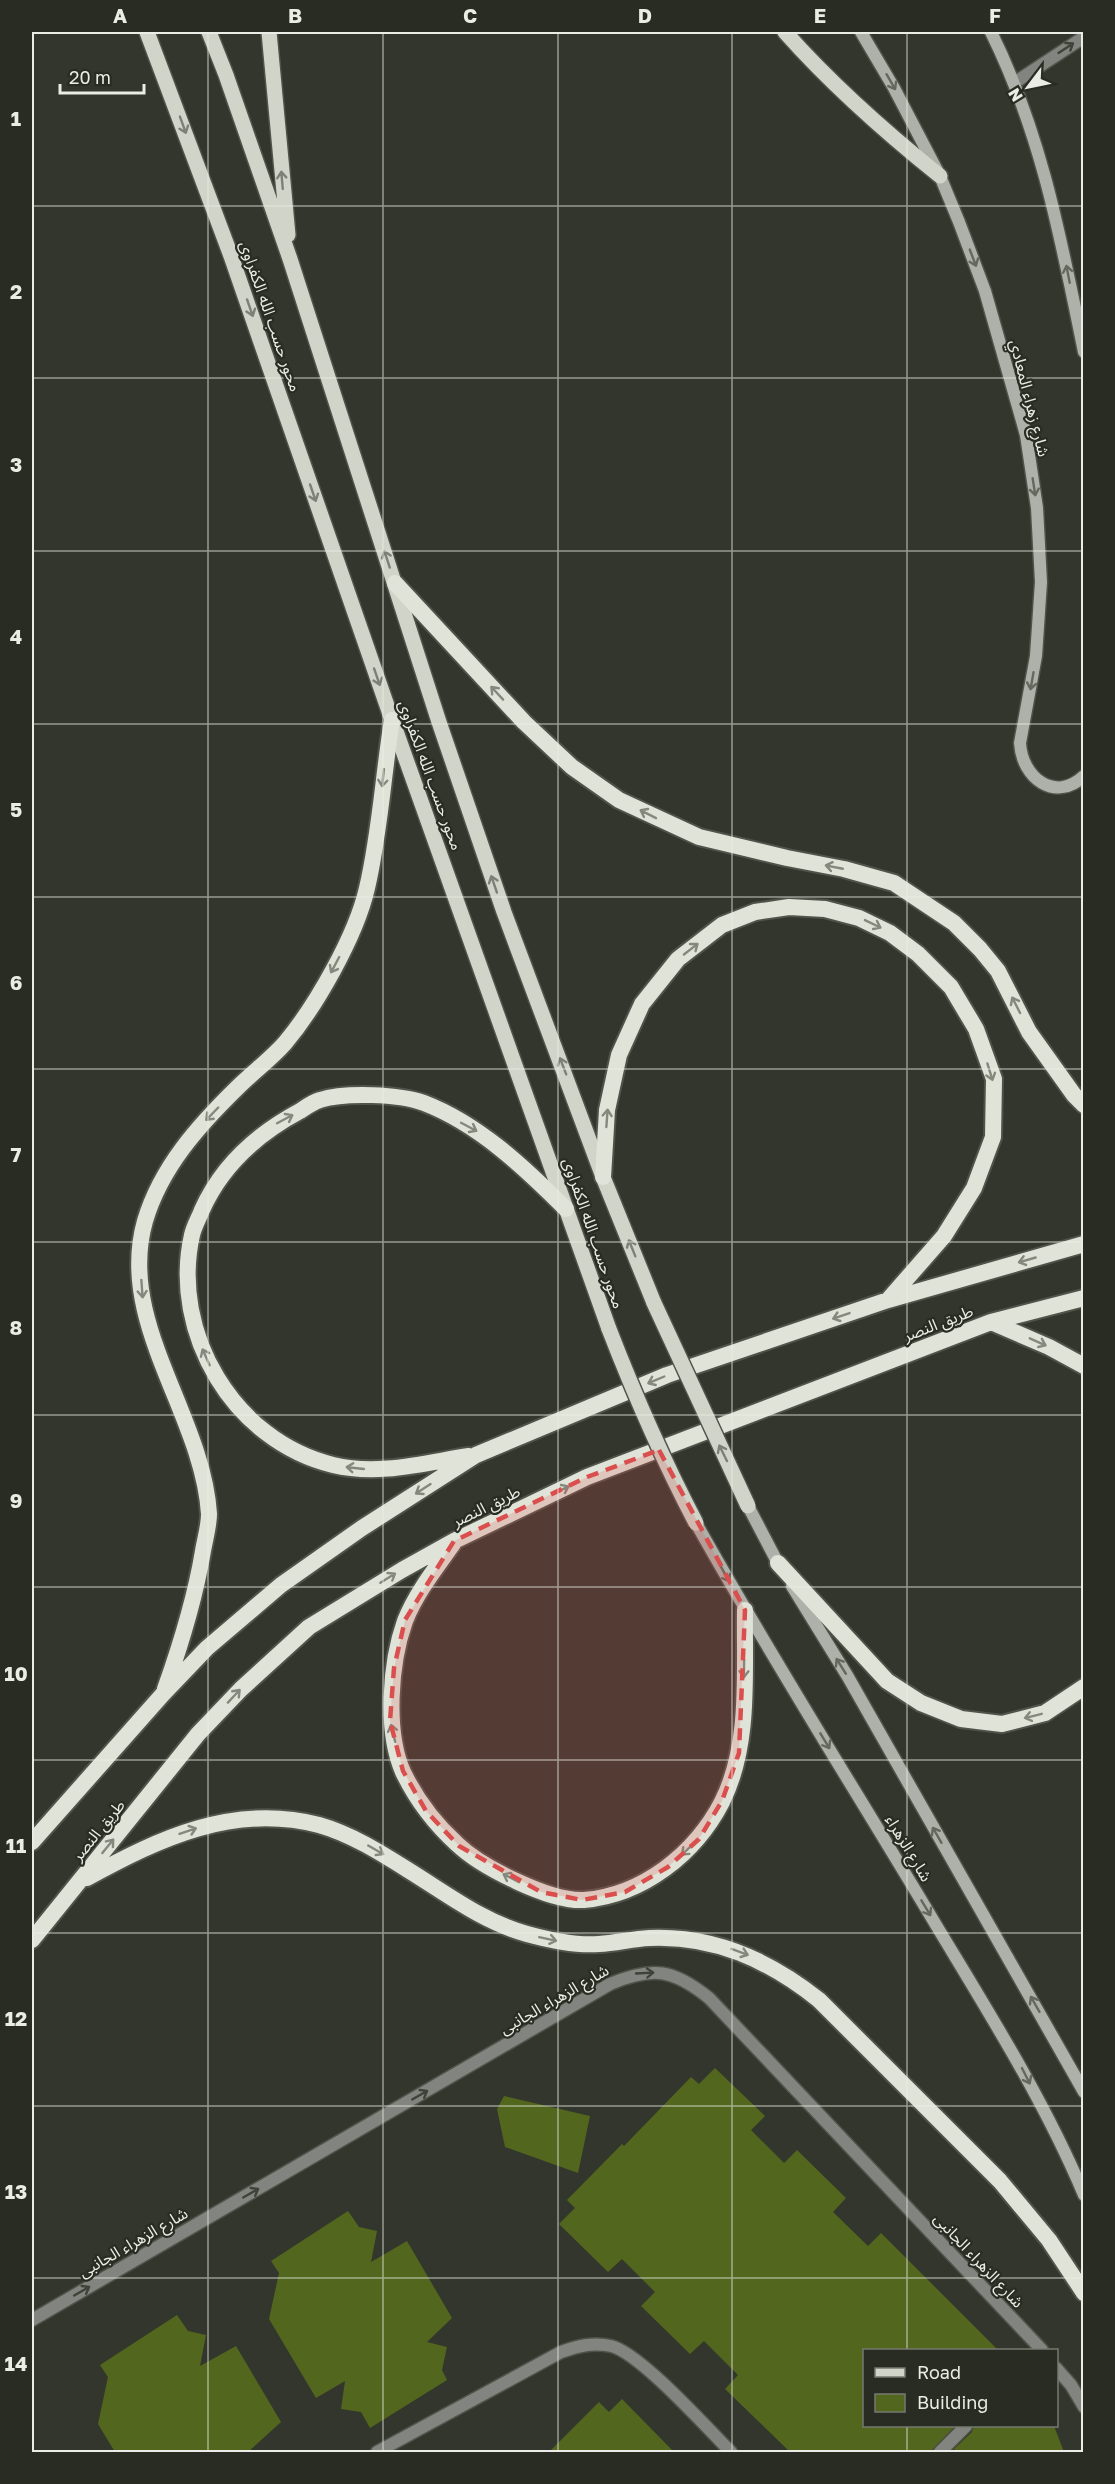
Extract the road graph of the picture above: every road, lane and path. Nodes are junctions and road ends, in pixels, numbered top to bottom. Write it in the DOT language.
graph roads {
  1 [pos="147,32"];
  2 [pos="209,32"];
  3 [pos="269,32"];
  4 [pos="784,32"];
  5 [pos="861,32"];
  6 [pos="991,32"];
  7 [pos="1083,37"];
  8 [pos="1014,83"];
  9 [pos="940,176"];
  10 [pos="290,259"];
  11 [pos="1083,352"];
  12 [pos="395,584"];
  13 [pos="392,720"];
  14 [pos="1083,776"];
  15 [pos="1083,1105"];
  16 [pos="603,1177"];
  17 [pos="566,1209"];
  18 [pos="1083,1244"];
  19 [pos="1083,1298"];
  20 [pos="888,1300"];
  21 [pos="991,1322"];
  22 [pos="1083,1366"];
  23 [pos="476,1455"];
  24 [pos="748,1506"];
  25 [pos="696,1523"];
  26 [pos="454,1541"];
  27 [pos="778,1563"];
  28 [pos="745,1610"];
  29 [pos="1083,1687"];
  30 [pos="163,1694"];
  31 [pos="32,1842"];
  32 [pos="79,1883"];
  33 [pos="32,1940"];
  34 [pos="1083,2092"];
  35 [pos="1083,2195"];
  36 [pos="1083,2293"];
  37 [pos="32,2320"];
  38 [pos="1040,2349"];
  39 [pos="1058,2370"];
  40 [pos="1083,2407"];
  41 [pos="965,2427"];
  42 [pos="377,2452"];
  43 [pos="731,2452"];
  44 [pos="940,2452"];
  1 -- 13 [label="main road, محور حسب الله الكفراوى, one-way"];
  2 -- 10 [label="main road, محور حسب الله الكفراوى"];
  10 -- 3 [label="main road, one-way"];
  4 -- 9 [label="main road"];
  5 -- 9 [label="main road, شارع زهراء المعادي, one-way"];
  6 -- 8 [label="main road"];
  8 -- 7 [label="street, one-way"];
  11 -- 8 [label="main road, one-way"];
  9 -- 14 [label="main road, شارع زهراء المعادي, one-way"];
  12 -- 10 [label="main road, محور حسب الله الكفراوى, one-way"];
  15 -- 12 [label="highway, one-way"];
  16 -- 12 [label="main road, محور حسب الله الكفراوى, one-way"];
  13 -- 17 [label="main road, محور حسب الله الكفراوى"];
  13 -- 30 [label="highway, one-way"];
  16 -- 20 [label="highway, one-way"];
  24 -- 16 [label="main road, محور حسب الله الكفراوى, one-way, bridge"];
  23 -- 17 [label="highway, one-way"];
  17 -- 25 [label="main road, محور حسب الله الكفراوى, bridge"];
  18 -- 20 [label="highway, طريق النصر, one-way"];
  19 -- 21 [label="highway, طريق النصر"];
  20 -- 23 [label="highway, طريق النصر, one-way"];
  21 -- 22 [label="highway, one-way"];
  26 -- 21 [label="highway, طريق النصر, one-way"];
  23 -- 30 [label="highway, طريق النصر, one-way"];
  24 -- 27 [label="main road, شارع الزهراء"];
  25 -- 28 [label="main road, شارع الزهراء, one-way"];
  28 -- 26 [label="highway, one-way"];
  32 -- 26 [label="highway, طريق النصر, one-way"];
  29 -- 27 [label="highway, one-way"];
  34 -- 27 [label="main road, شارع الزهراء, one-way"];
  28 -- 35 [label="main road, شارع الزهراء, one-way"];
  30 -- 31 [label="highway, طريق النصر"];
  32 -- 33 [label="highway, طريق النصر"];
  32 -- 36 [label="highway, one-way"];
  37 -- 38 [label="street, شارع الزهراء الجانبى, one-way"];
  39 -- 40 [label="street"];
  41 -- 44 [label="street"];
  42 -- 43 [label="street"];
}
